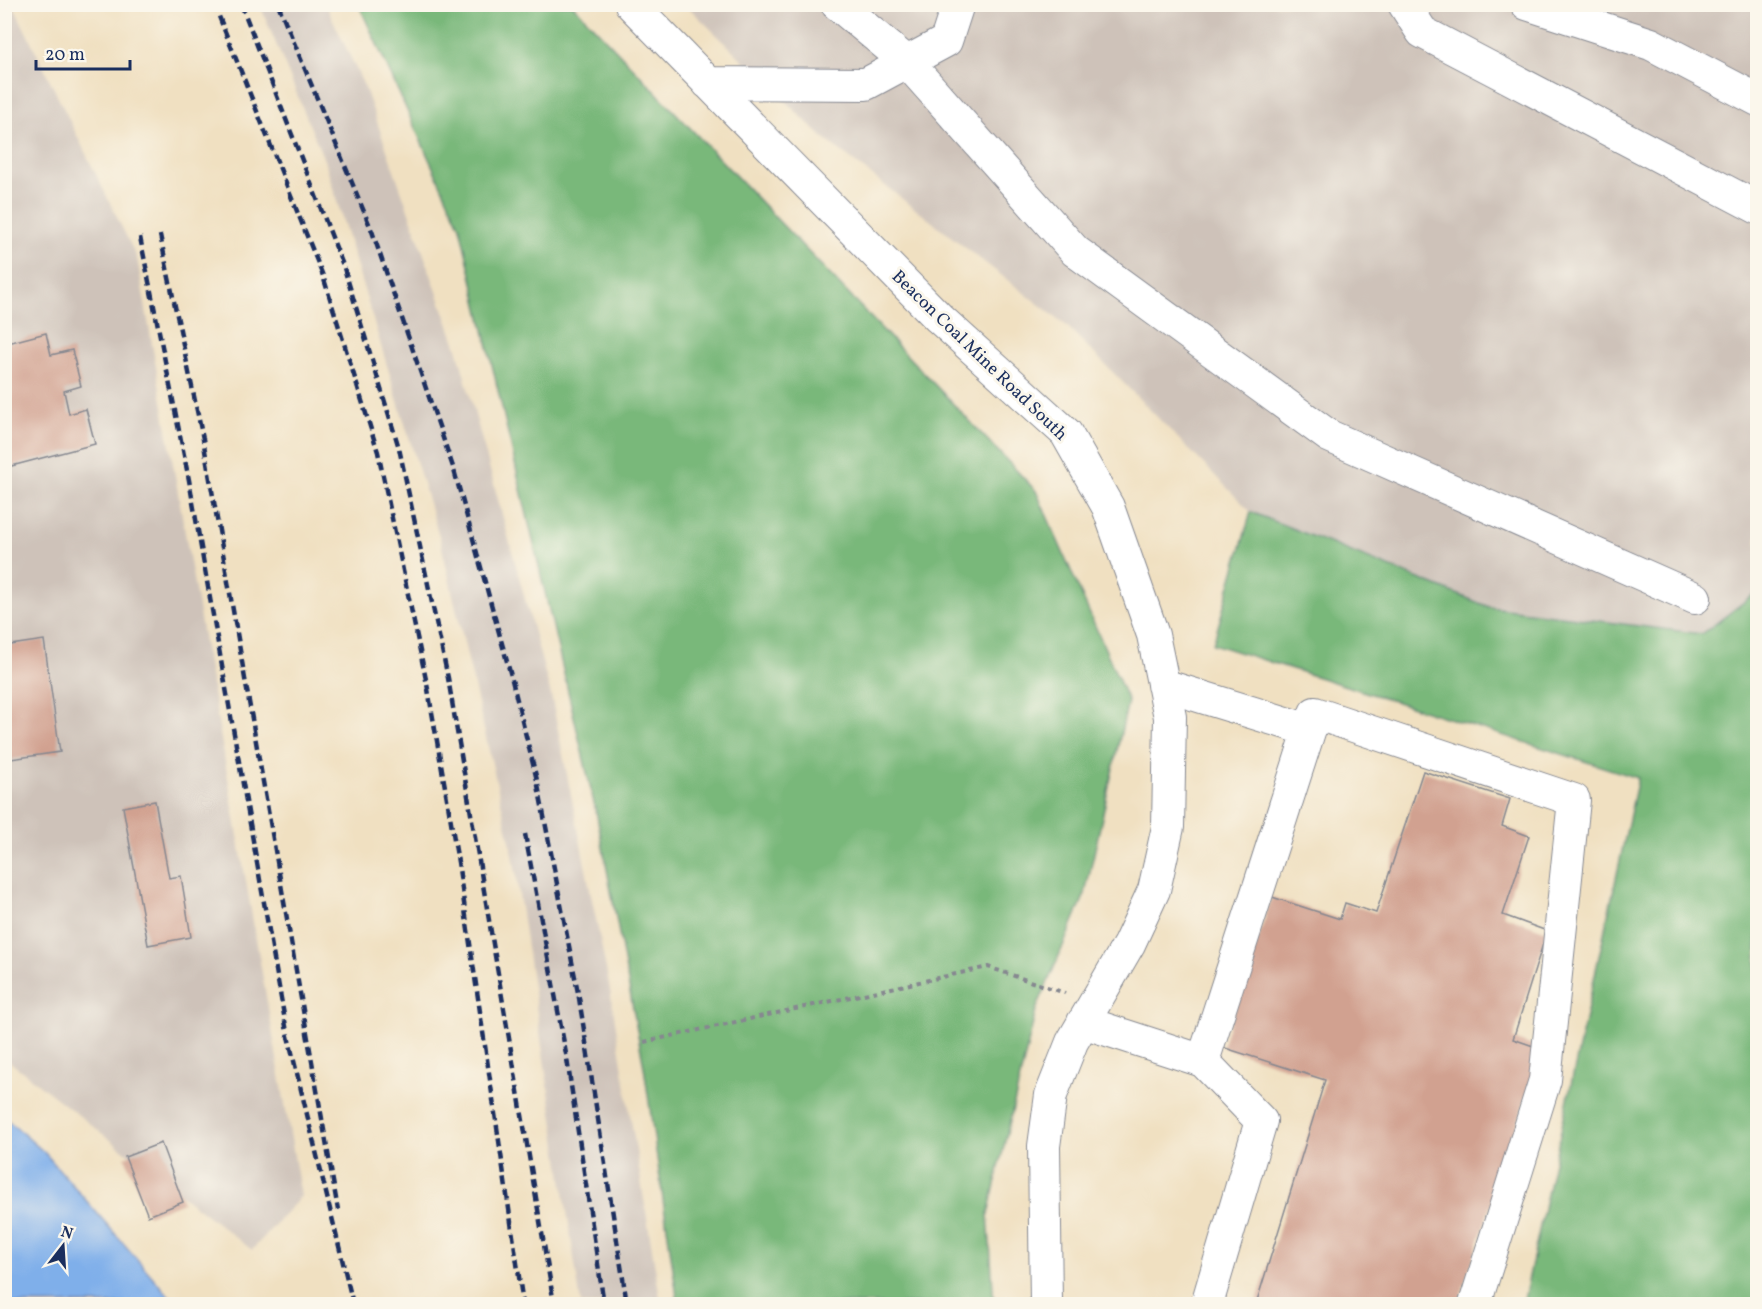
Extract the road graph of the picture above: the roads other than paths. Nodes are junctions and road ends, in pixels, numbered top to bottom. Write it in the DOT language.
graph roads {
  1 [pos="631,4"];
  2 [pos="837,4"];
  3 [pos="958,4"];
  4 [pos="1404,4"];
  5 [pos="1527,4"];
  6 [pos="907,62"];
  7 [pos="708,83"];
  8 [pos="1758,100"];
  9 [pos="1758,208"];
  10 [pos="1695,598"];
  11 [pos="1163,685"];
  12 [pos="1309,730"];
  13 [pos="1089,1013"];
  14 [pos="1203,1061"];
  15 [pos="1046,1305"];
  16 [pos="1207,1305"];
  17 [pos="1474,1305"];
  1 -- 7 [label="street, Beacon Coal Mine Road South"];
  2 -- 6 [label="street"];
  3 -- 6 [label="street"];
  4 -- 9 [label="street"];
  5 -- 8 [label="street"];
  6 -- 7 [label="street"];
  6 -- 10 [label="street"];
  7 -- 11 [label="street, Beacon Coal Mine Road South"];
  11 -- 12 [label="street"];
  11 -- 13 [label="street, Beacon Coal Mine Road South"];
  12 -- 14 [label="street"];
  12 -- 17 [label="street"];
  13 -- 14 [label="street"];
  13 -- 15 [label="street, Beacon Coal Mine Road South"];
  14 -- 16 [label="street"];
}
